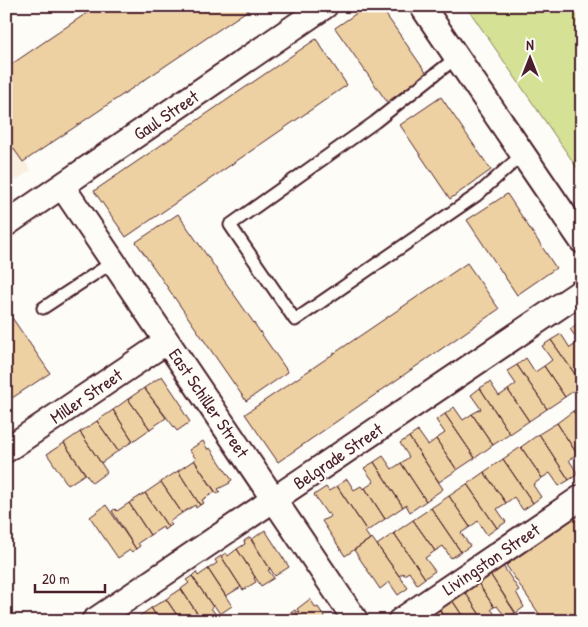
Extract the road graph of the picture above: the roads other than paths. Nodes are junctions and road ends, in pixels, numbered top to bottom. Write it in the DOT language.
graph roads {
  1 [pos="325,6"];
  2 [pos="422,6"];
  3 [pos="457,57"];
  4 [pos="523,154"];
  5 [pos="62,186"];
  6 [pos="6,224"];
  7 [pos="582,241"];
  8 [pos="112,262"];
  9 [pos="582,291"];
  10 [pos="43,308"];
  11 [pos="166,342"];
  12 [pos="6,450"];
  13 [pos="582,498"];
  14 [pos="274,499"];
  15 [pos="94,621"];
  16 [pos="356,621"];
  17 [pos="400,621"];
  1 -- 5 [label="street, Gaul Street"];
  2 -- 3 [label="street"];
  3 -- 4 [label="street"];
  3 -- 4 [label="lane"];
  4 -- 7 [label="street"];
  5 -- 6 [label="street, Gaul Street"];
  5 -- 8 [label="street, East Schiller Street"];
  8 -- 10 [label="lane"];
  8 -- 11 [label="street, East Schiller Street"];
  9 -- 14 [label="street, Belgrade Street"];
  11 -- 12 [label="street, Miller Street"];
  11 -- 14 [label="street, East Schiller Street"];
  13 -- 17 [label="street, Livingston Street"];
  14 -- 15 [label="street, Belgrade Street"];
  14 -- 16 [label="street, East Schiller Street"];
}
